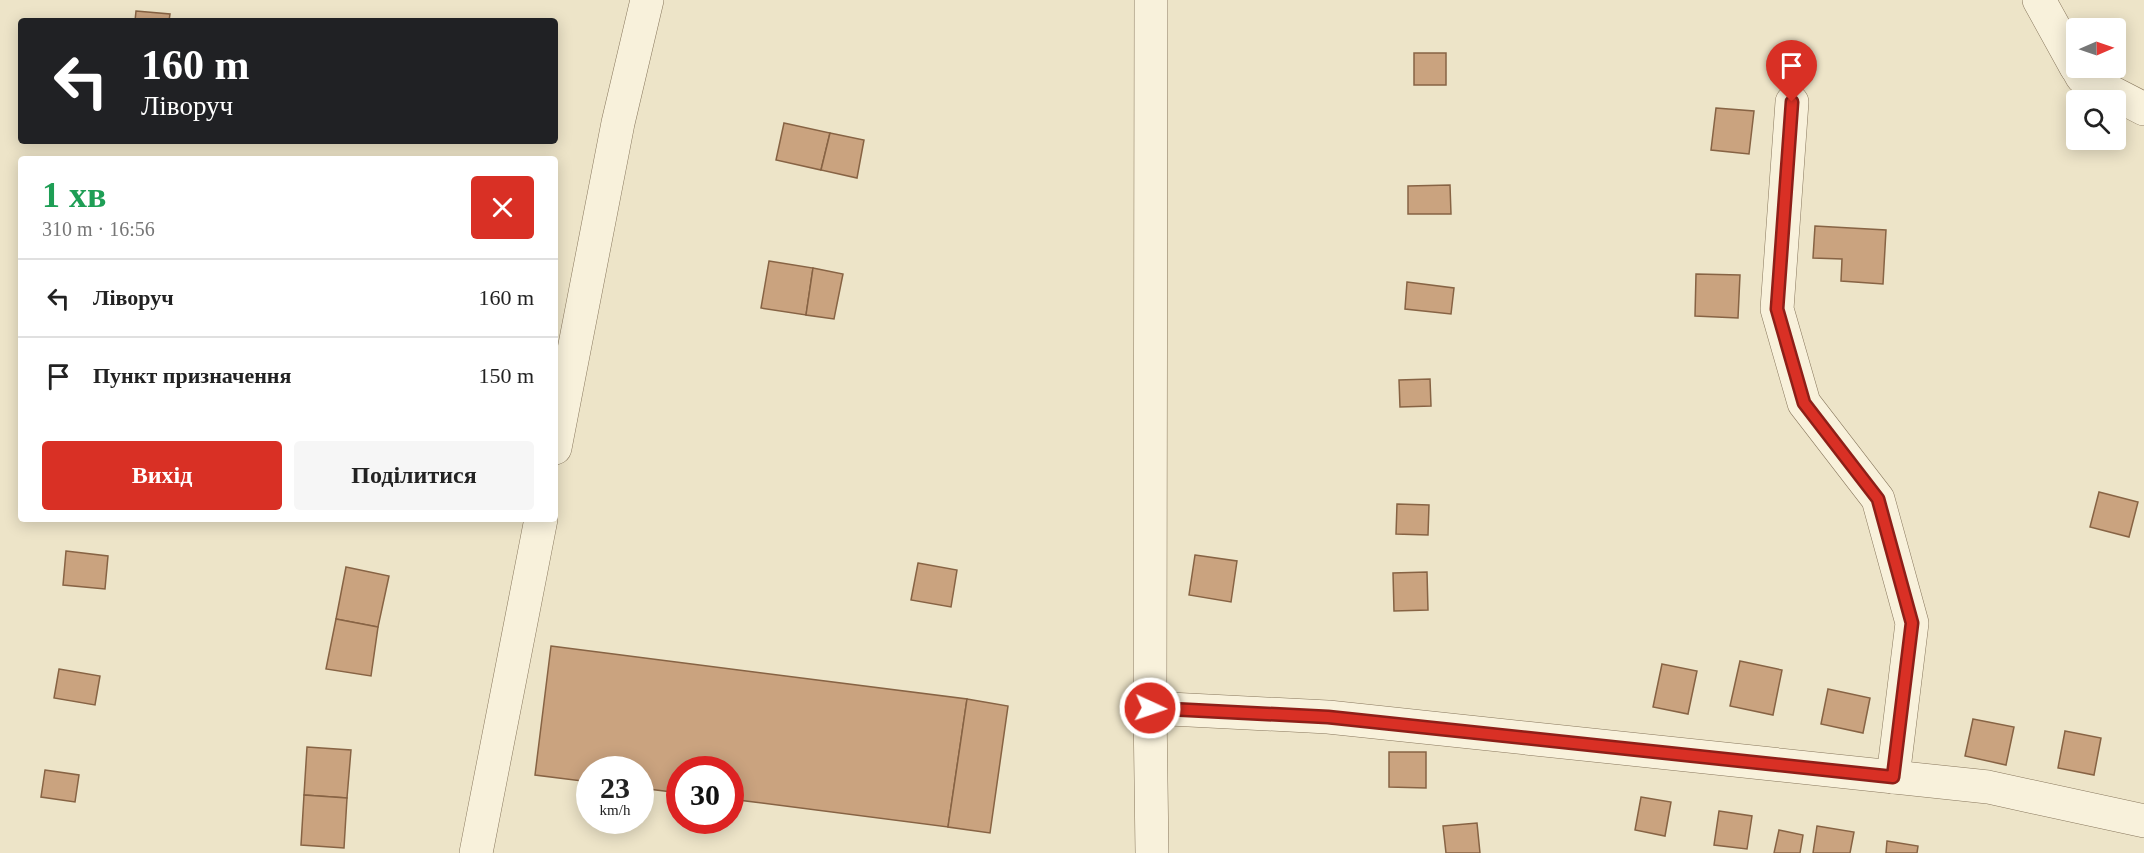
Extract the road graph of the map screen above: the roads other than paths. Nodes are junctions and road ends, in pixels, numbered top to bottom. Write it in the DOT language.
graph roads {
  1 [pos="647,0"];
  2 [pos="1151,0"];
  3 [pos="2039,0"];
  4 [pos="2066,49"];
  5 [pos="2084,78"];
  6 [pos="1792,102"];
  7 [pos="2144,109"];
  8 [pos="558,433"];
  9 [pos="540,522"];
  10 [pos="1150,708"];
  11 [pos="1893,777"];
  12 [pos="2144,820"];
  13 [pos="476,853"];
  14 [pos="1152,853"];
  1 -- 8 [label="street"];
  2 -- 10 [label="street"];
  3 -- 4 [label="street"];
  5 -- 7 [label="street"];
  6 -- 11 [label="street"];
  9 -- 13 [label="street"];
  10 -- 11 [label="street"];
  10 -- 14 [label="street"];
  11 -- 12 [label="street"];
}
